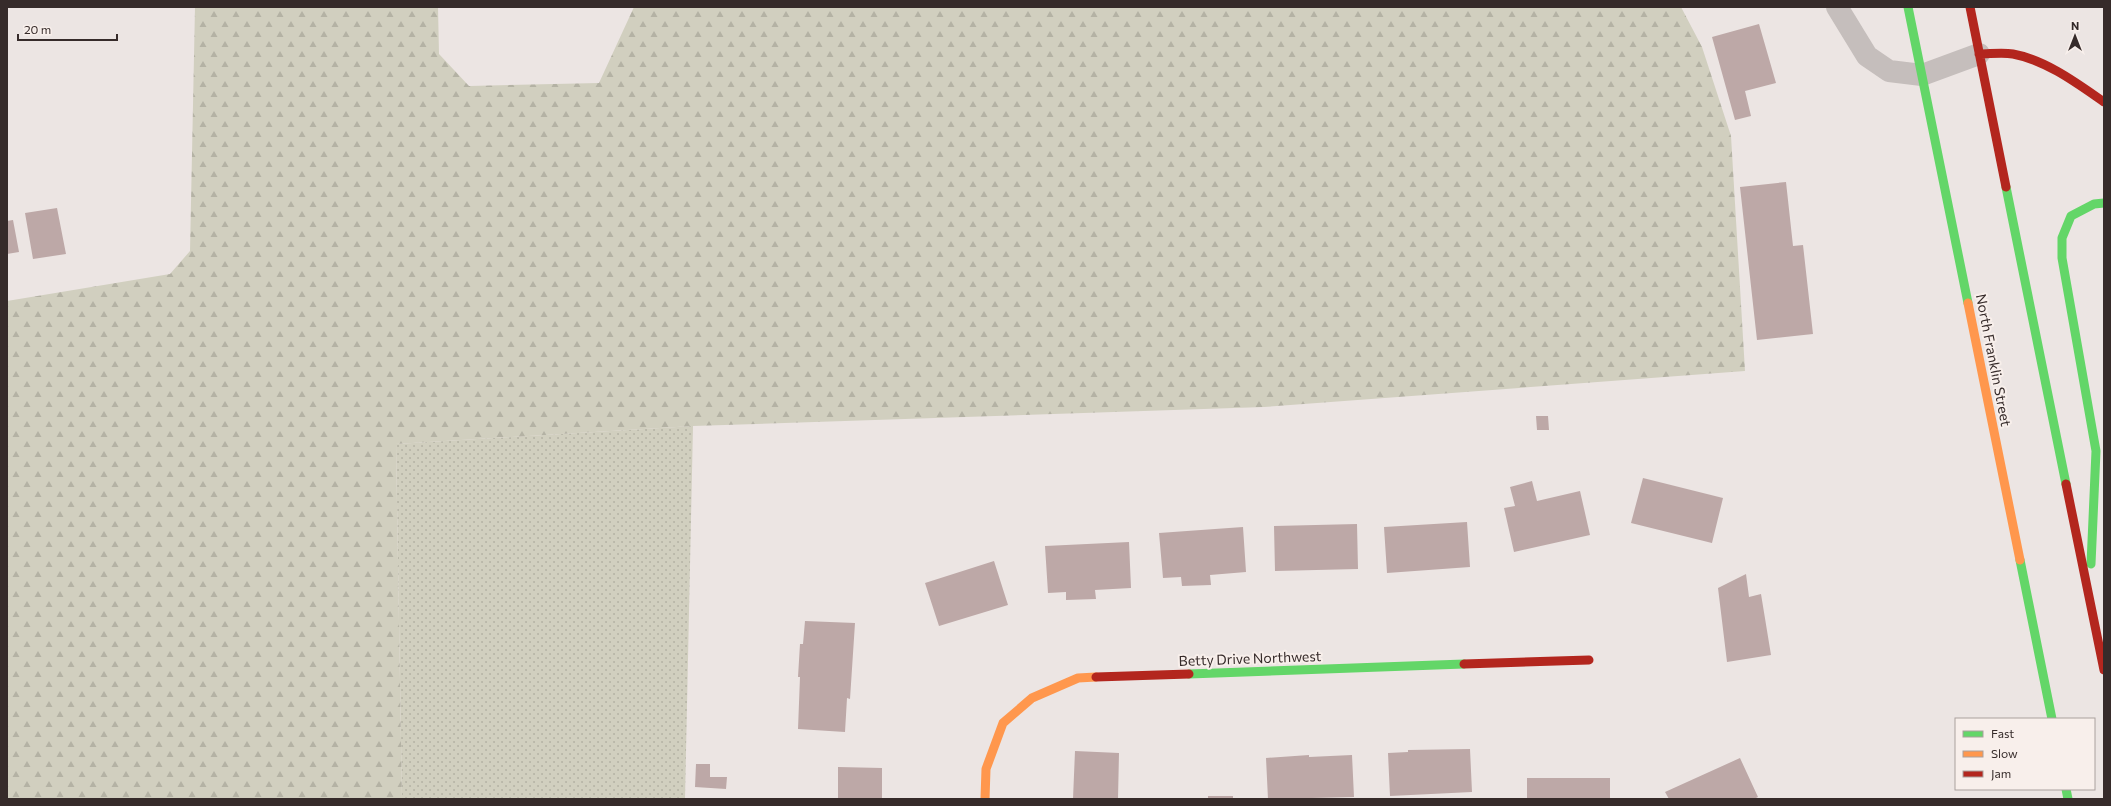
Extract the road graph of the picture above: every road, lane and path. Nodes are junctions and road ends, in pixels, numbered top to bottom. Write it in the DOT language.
graph roads {
  1 [pos="1837,7"];
  2 [pos="1908,7"];
  3 [pos="1970,7"];
  4 [pos="1979,54"];
  5 [pos="1922,76"];
  6 [pos="2104,102"];
  7 [pos="2104,203"];
  8 [pos="2090,599"];
  9 [pos="1589,660"];
  10 [pos="2104,670"];
  11 [pos="2052,718"];
  12 [pos="985,799"];
  1 -- 5 [label="street"];
  2 -- 5 [label="main road, North Franklin Street"];
  3 -- 4 [label="main road"];
  4 -- 5 [label="street"];
  4 -- 6 [label="main road"];
  4 -- 8 [label="main road"];
  5 -- 11 [label="main road, North Franklin Street"];
  7 -- 8 [label="main road"];
  8 -- 10 [label="main road"];
  9 -- 12 [label="main road, Betty Drive Northwest"];
}
